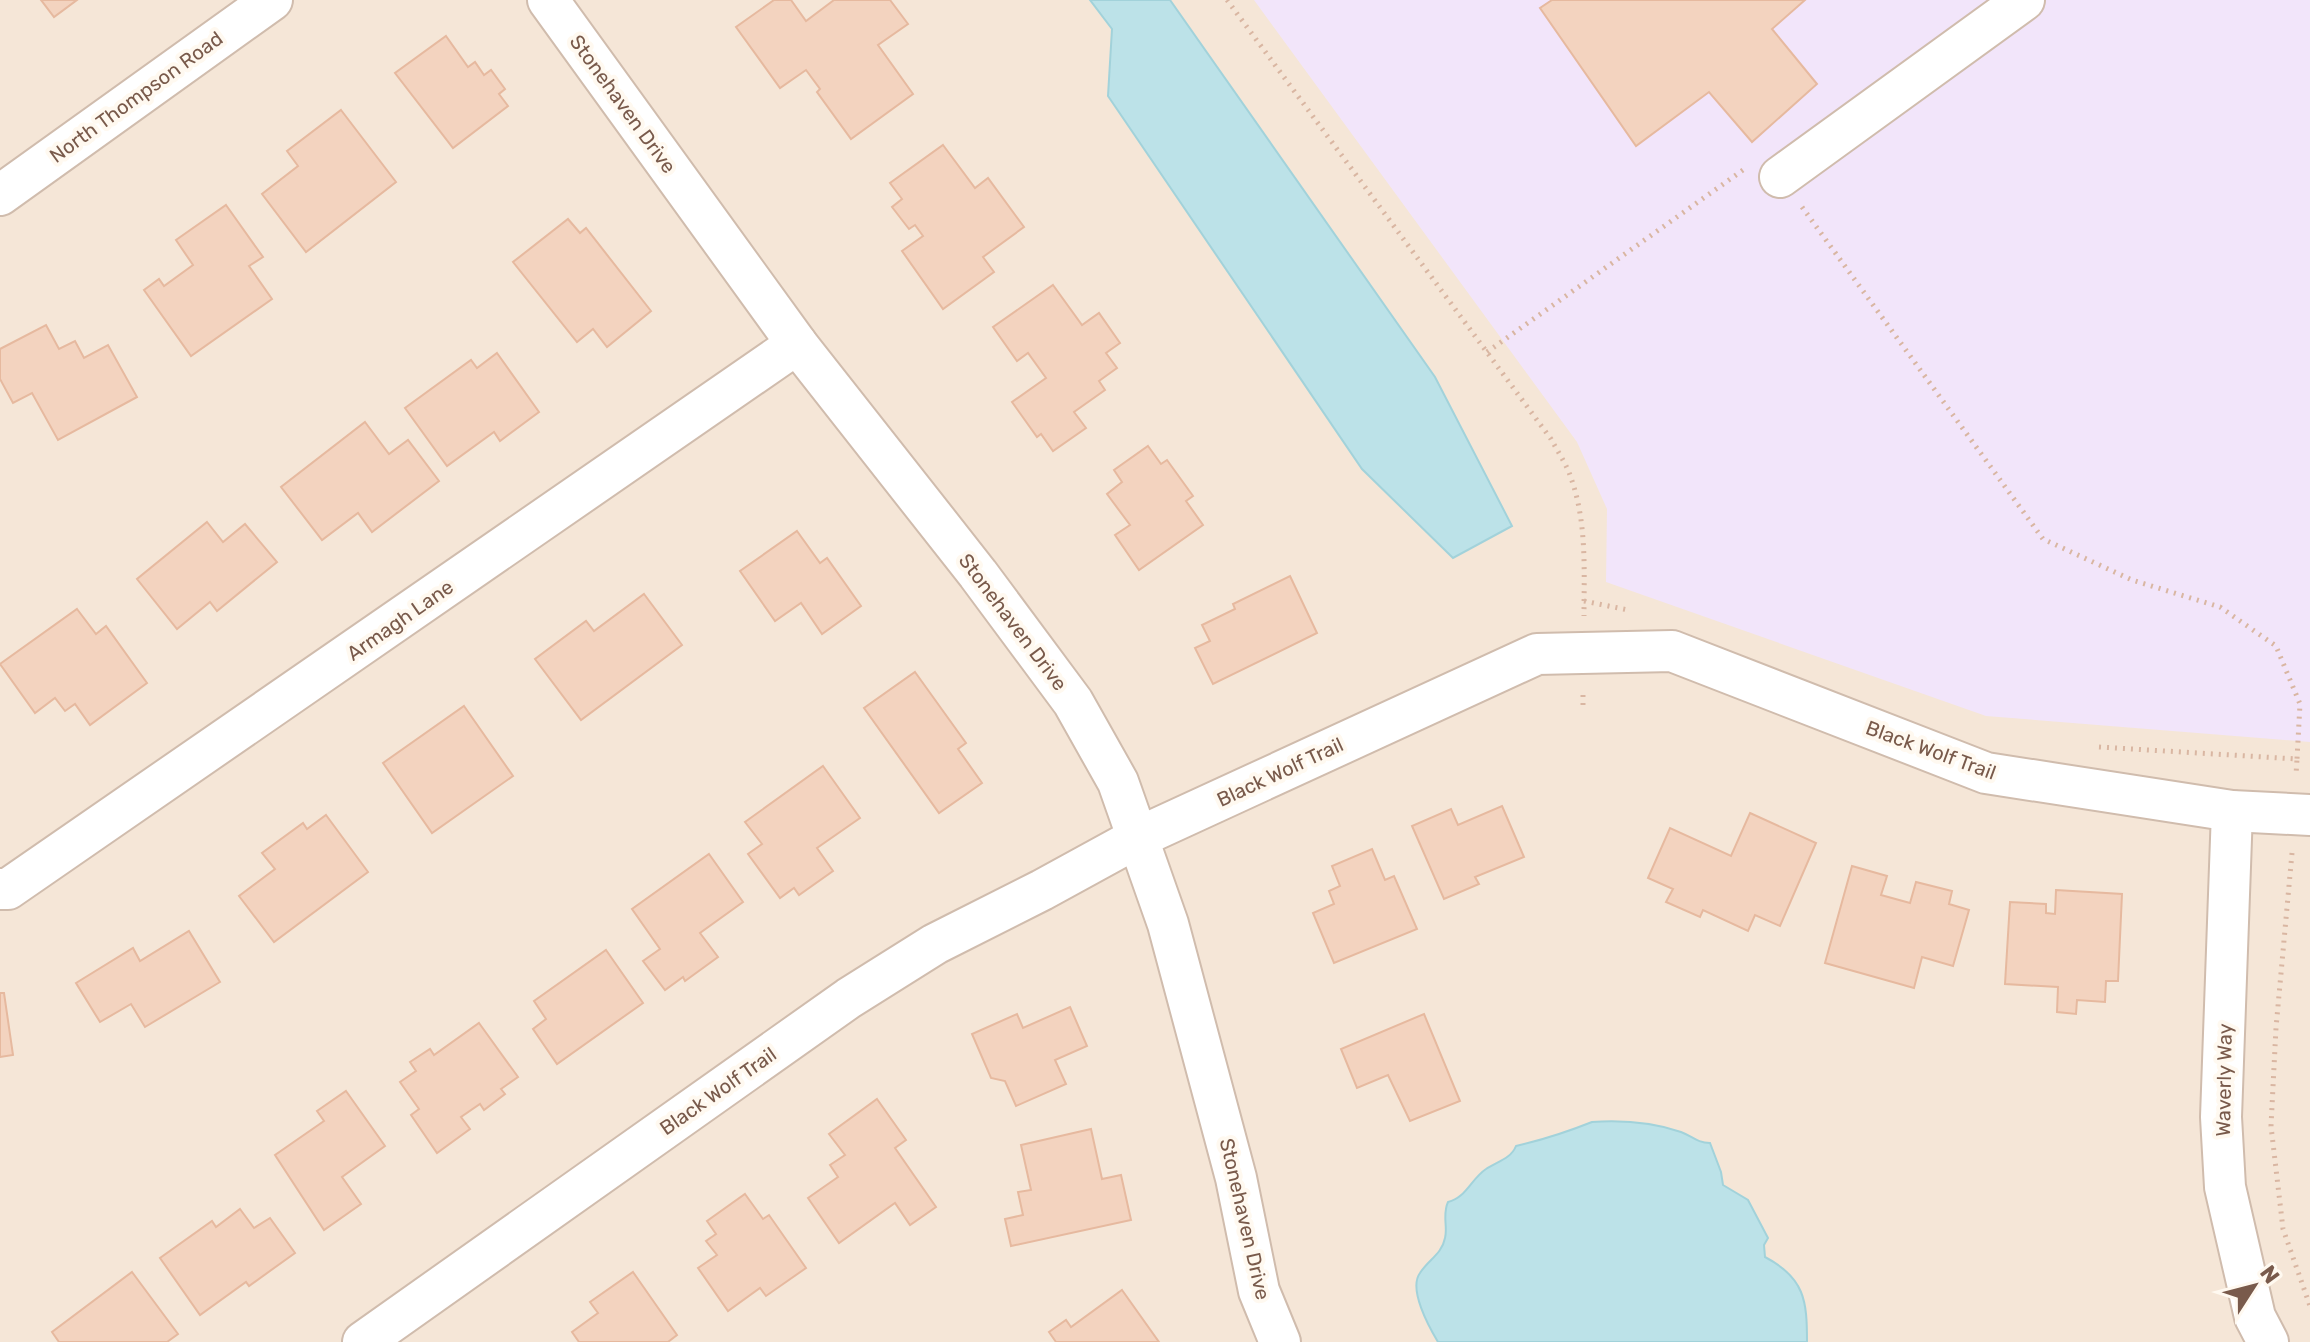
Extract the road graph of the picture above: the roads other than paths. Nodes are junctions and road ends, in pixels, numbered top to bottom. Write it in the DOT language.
graph roads {
  1 [pos="272,0"];
  2 [pos="548,0"];
  3 [pos="2024,0"];
  4 [pos="1780,177"];
  5 [pos="0,195"];
  6 [pos="797,344"];
  7 [pos="2232,811"];
  8 [pos="2302,815"];
  9 [pos="1137,838"];
  10 [pos="0,889"];
  11 [pos="363,1342"];
  12 [pos="1280,1342"];
  13 [pos="2268,1342"];
  1 -- 5 [label="street, North Thompson Road"];
  2 -- 6 [label="street, Stonehaven Drive"];
  3 -- 4 [label="street"];
  6 -- 9 [label="street, Stonehaven Drive"];
  6 -- 10 [label="street, Armagh Lane"];
  7 -- 8 [label="street, Black Wolf Trail"];
  7 -- 9 [label="street, Black Wolf Trail"];
  7 -- 13 [label="street, Waverly Way"];
  9 -- 11 [label="street, Black Wolf Trail"];
  9 -- 12 [label="street, Stonehaven Drive"];
}
